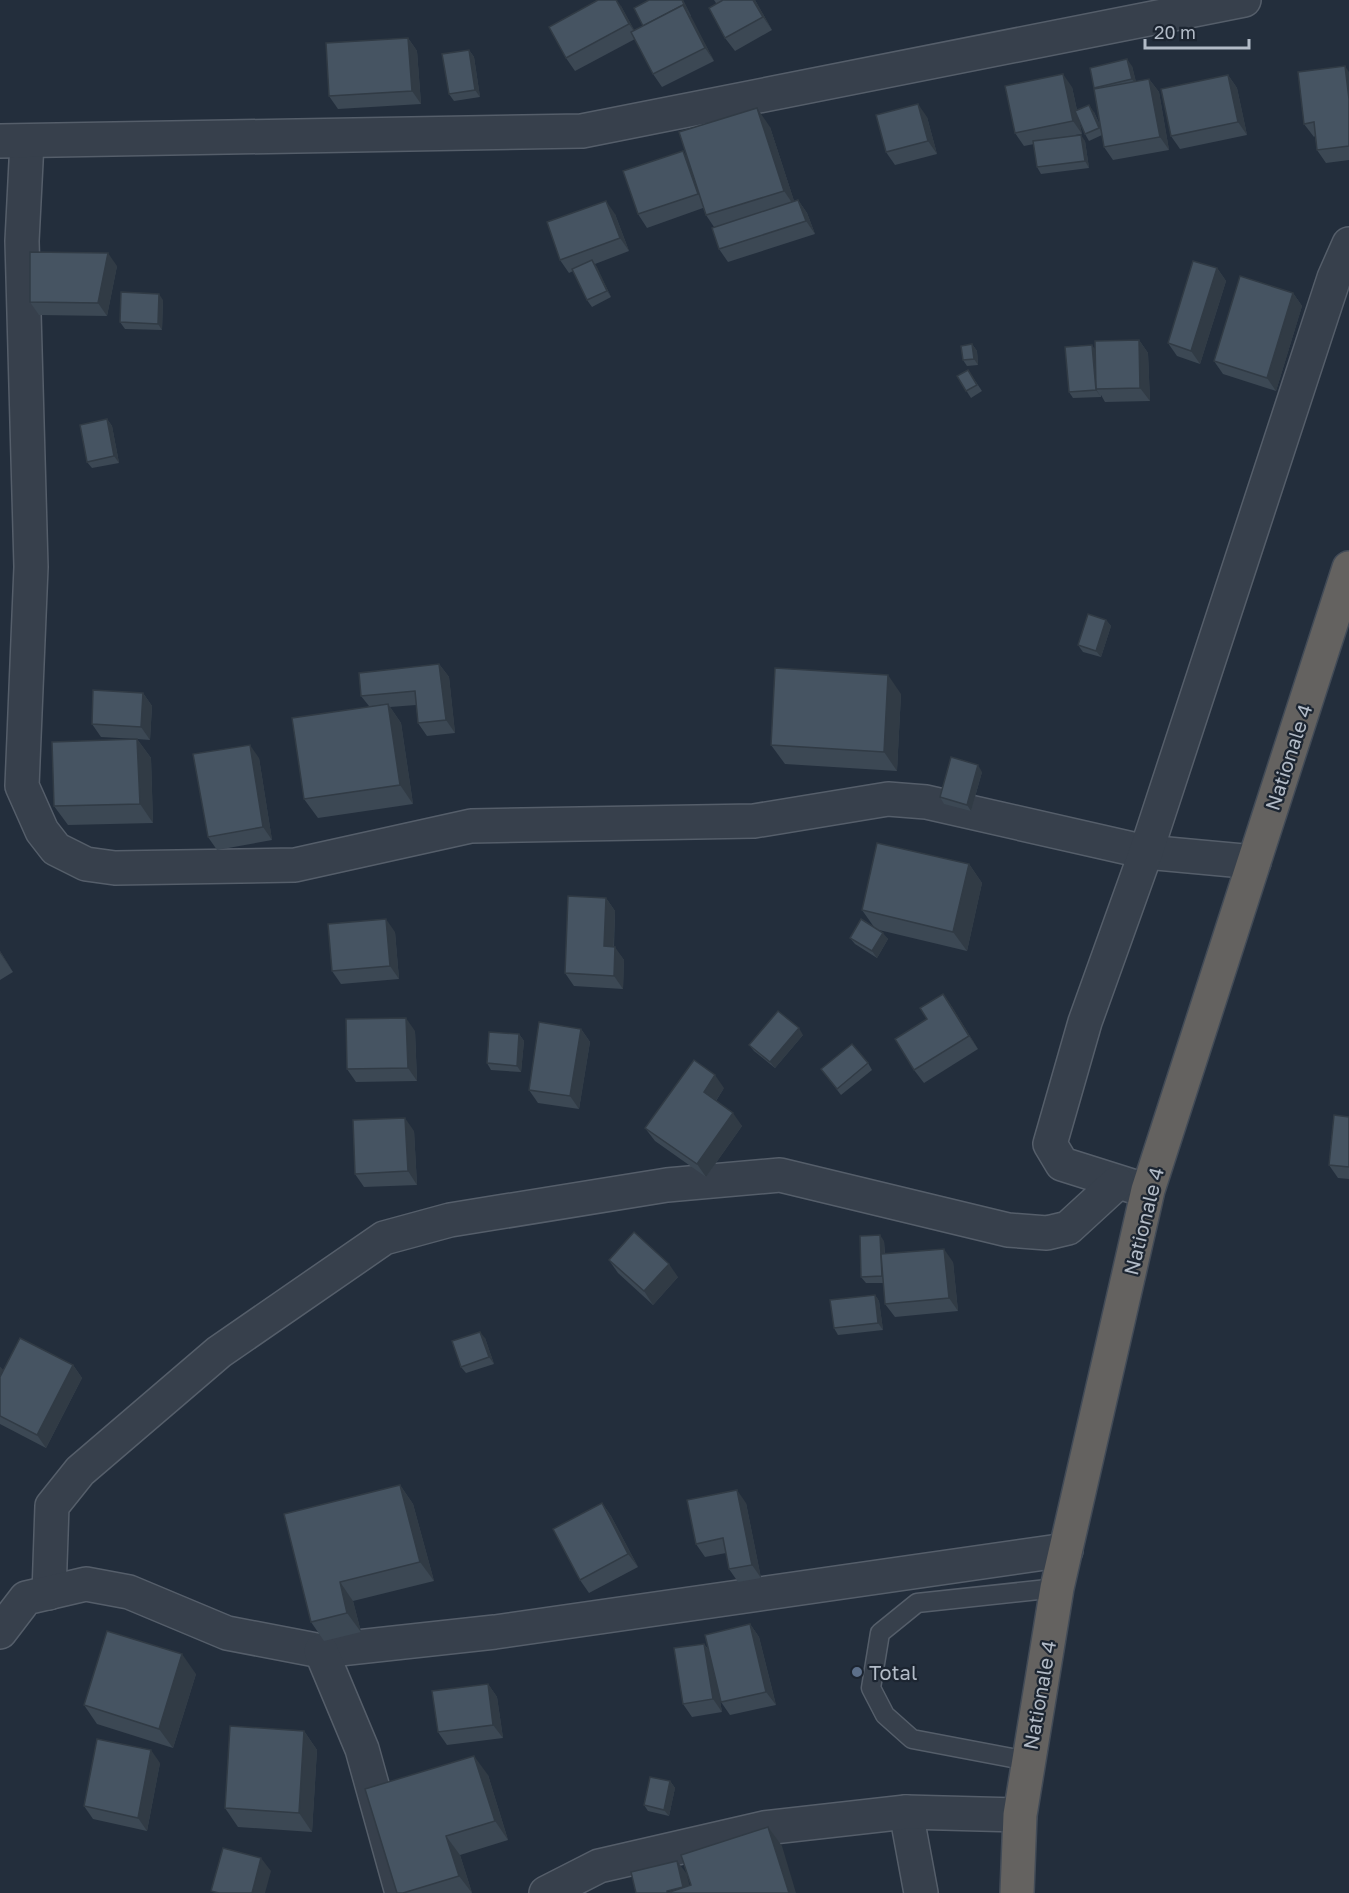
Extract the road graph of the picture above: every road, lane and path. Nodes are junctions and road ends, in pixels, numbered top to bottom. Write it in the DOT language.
graph roads {
  1 [pos="1244,0"];
  2 [pos="14,142"];
  3 [pos="1349,244"];
  4 [pos="1349,568"];
  5 [pos="1146,852"];
  6 [pos="1254,862"];
  7 [pos="1133,1186"];
  8 [pos="1066,1550"];
  9 [pos="1057,1588"];
  10 [pos="49,1593"];
  11 [pos="0,1632"];
  12 [pos="321,1651"];
  13 [pos="1028,1761"];
  14 [pos="906,1812"];
  15 [pos="1020,1815"];
  16 [pos="402,1893"];
  17 [pos="546,1893"];
  18 [pos="921,1893"];
  19 [pos="1017,1893"];
  1 -- 2 [label="street"];
  2 -- 5 [label="street"];
  3 -- 5 [label="street"];
  4 -- 6 [label="highway, Nationale 4"];
  5 -- 6 [label="street"];
  5 -- 7 [label="street"];
  6 -- 7 [label="highway, Nationale 4"];
  7 -- 8 [label="highway, Nationale 4"];
  7 -- 10 [label="street"];
  8 -- 9 [label="highway, Nationale 4"];
  8 -- 12 [label="street"];
  9 -- 13 [label="highway, Nationale 4"];
  9 -- 13 [label="lane"];
  10 -- 11 [label="street"];
  10 -- 12 [label="street"];
  12 -- 16 [label="street"];
  13 -- 15 [label="highway, Nationale 4"];
  14 -- 15 [label="street"];
  14 -- 17 [label="street"];
  14 -- 18 [label="street"];
  15 -- 19 [label="highway, Nationale 4"];
}
